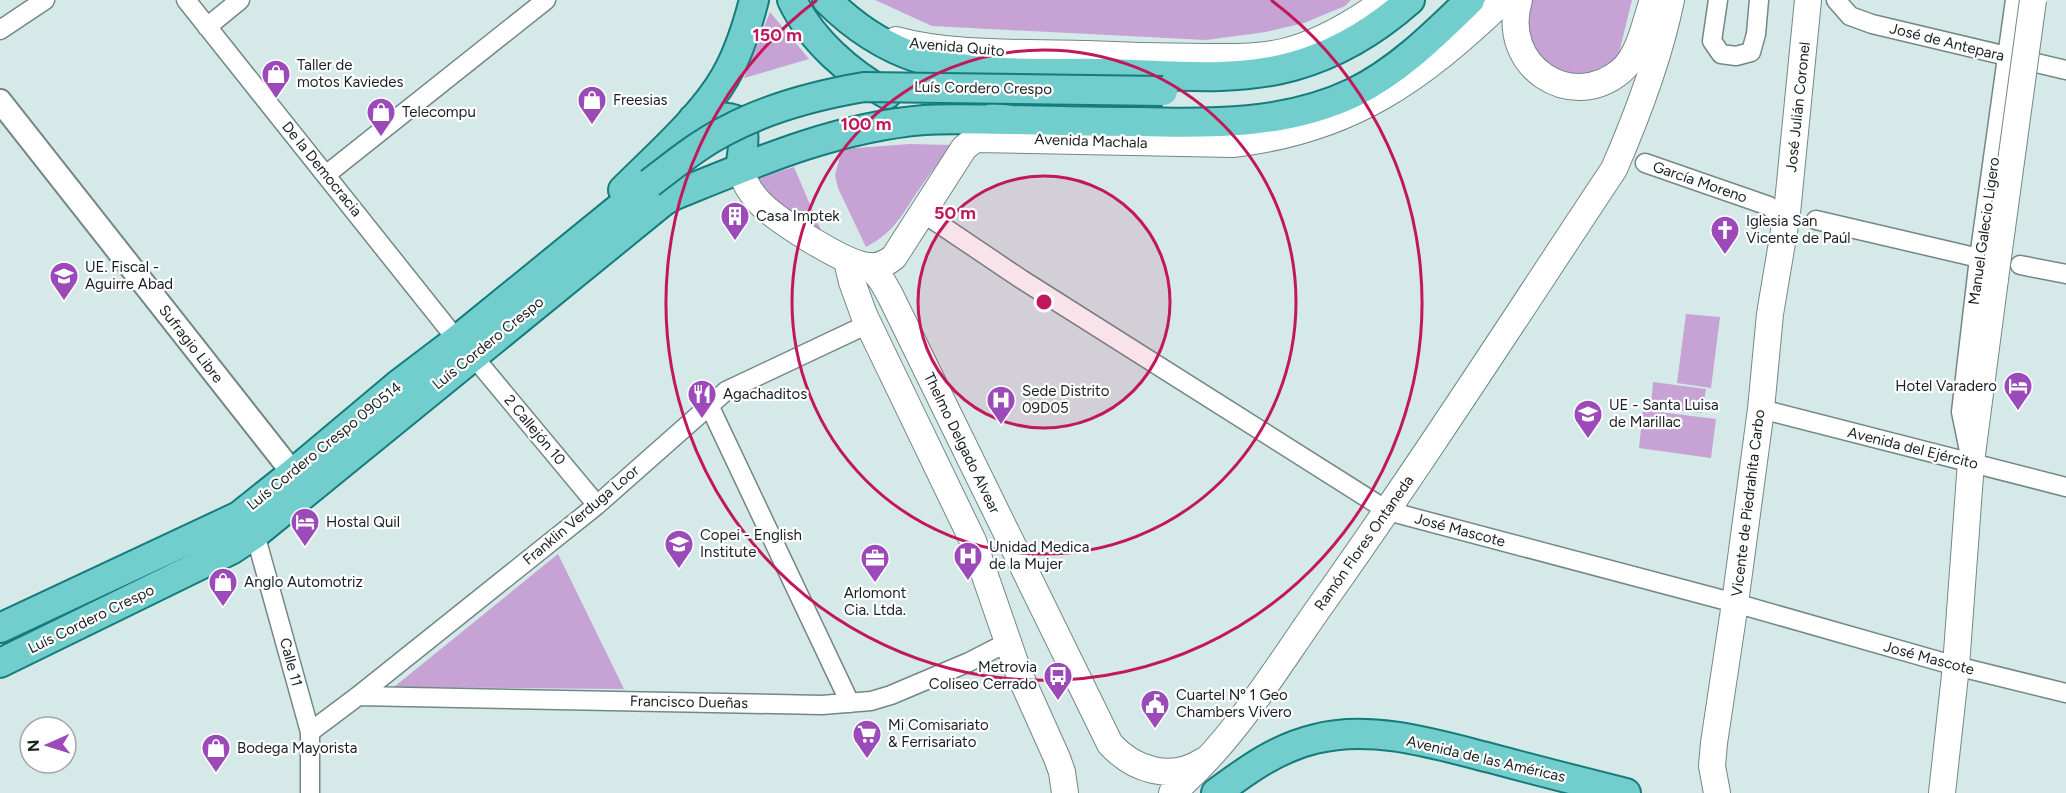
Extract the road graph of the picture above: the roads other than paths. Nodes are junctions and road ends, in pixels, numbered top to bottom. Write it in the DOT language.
graph roads {
  1 [pos="45,0"];
  2 [pos="186,0"];
  3 [pos="240,0"];
  4 [pos="546,0"];
  5 [pos="754,0"];
  6 [pos="792,0"];
  7 [pos="827,0"];
  8 [pos="1384,0"];
  9 [pos="1410,0"];
  10 [pos="1432,0"];
  11 [pos="1470,0"];
  12 [pos="1504,0"];
  13 [pos="1518,0"];
  14 [pos="1653,0"];
  15 [pos="1671,0"];
  16 [pos="1718,0"];
  17 [pos="1759,0"];
  18 [pos="1808,0"];
  19 [pos="1836,0"];
  20 [pos="2015,0"];
  21 [pos="2033,0"];
  22 [pos="853,24"];
  23 [pos="207,27"];
  24 [pos="0,30"];
  25 [pos="2008,57"];
  26 [pos="2066,70"];
  27 [pos="0,101"];
  28 [pos="693,118"];
  29 [pos="1012,120"];
  30 [pos="1645,163"];
  31 [pos="740,169"];
  32 [pos="327,174"];
  33 [pos="923,213"];
  34 [pos="1786,217"];
  35 [pos="1816,220"];
  36 [pos="558,256"];
  37 [pos="1979,258"];
  38 [pos="858,264"];
  39 [pos="2020,265"];
  40 [pos="2066,274"];
  41 [pos="868,324"];
  42 [pos="465,348"];
  43 [pos="709,405"];
  44 [pos="1761,409"];
  45 [pos="1971,462"];
  46 [pos="293,474"];
  47 [pos="2066,486"];
  48 [pos="597,505"];
  49 [pos="1388,511"];
  50 [pos="255,534"];
  51 [pos="1735,603"];
  52 [pos="0,628"];
  53 [pos="1008,642"];
  54 [pos="0,663"];
  55 [pos="1956,666"];
  56 [pos="2066,693"];
  57 [pos="358,696"];
  58 [pos="850,703"];
  59 [pos="309,732"];
  60 [pos="1420,741"];
  61 [pos="1213,754"];
  62 [pos="310,793"];
  63 [pos="1065,793"];
  64 [pos="1172,793"];
  65 [pos="1216,793"];
  66 [pos="1249,793"];
  67 [pos="1626,793"];
  68 [pos="1717,793"];
  69 [pos="1942,793"];
  1 -- 24 [label="street"];
  2 -- 23 [label="street, De la Democracia"];
  3 -- 23 [label="street"];
  4 -- 32 [label="street"];
  5 -- 28 [label="main road"];
  6 -- 29 [label="main road, Avenida Machala"];
  7 -- 22 [label="main road"];
  8 -- 22 [label="main road, Avenida Quito"];
  9 -- 22 [label="main road, Avenida Quito"];
  10 -- 36 [label="main road, Luís Cordero Crespo, bridge"];
  11 -- 29 [label="main road, Avenida Machala"];
  12 -- 33 [label="main road, Avenida Machala"];
  13 -- 14 [label="main road"];
  15 -- 49 [label="main road, Ramón Flores Ontaneda"];
  16 -- 17 [label="street"];
  18 -- 34 [label="main road, José Julián Coronel"];
  19 -- 25 [label="street, José de Antepara"];
  20 -- 25 [label="street, Manuel Galecio Ligero"];
  21 -- 45 [label="main road, Manuel Galecio Ligero, bridge"];
  23 -- 32 [label="street, De la Democracia"];
  25 -- 26 [label="street, José de Antepara"];
  25 -- 37 [label="street, Manuel Galecio Ligero"];
  27 -- 46 [label="street, Sufragio Libre"];
  28 -- 31 [label="main road"];
  28 -- 36 [label="main road"];
  29 -- 31 [label="main road, Luís Cordero Crespo"];
  30 -- 34 [label="street, García Moreno"];
  31 -- 38 [label="main road"];
  31 -- 42 [label="main road, Luís Cordero Crespo"];
  32 -- 42 [label="street, De la Democracia"];
  33 -- 38 [label="main road, Avenida Machala"];
  33 -- 49 [label="street, José Mascote"];
  34 -- 44 [label="main road, Vicente de Piedrahíta Carbo"];
  35 -- 37 [label="street"];
  36 -- 42 [label="main road, Luís Cordero Crespo 090514"];
  37 -- 45 [label="street, Manuel Galecio Ligero"];
  38 -- 41 [label="main road"];
  38 -- 61 [label="main road, Thelmo Delgado Alvear"];
  39 -- 40 [label="street"];
  41 -- 43 [label="street, Franklin Verduga Loor"];
  41 -- 53 [label="main road"];
  42 -- 46 [label="main road, Luís Cordero Crespo 090514"];
  42 -- 48 [label="street, 2 Callejón 10"];
  42 -- 50 [label="main road, Luís Cordero Crespo"];
  43 -- 48 [label="street, Franklin Verduga Loor"];
  43 -- 58 [label="street"];
  44 -- 45 [label="street, Avenida del Ejército"];
  44 -- 51 [label="main road, Vicente de Piedrahíta Carbo"];
  45 -- 47 [label="street, Avenida del Ejército"];
  45 -- 55 [label="main road, Manuel Galecio Ligero"];
  46 -- 52 [label="main road, Luís Cordero Crespo 090514"];
  48 -- 57 [label="street, Franklin Verduga Loor"];
  49 -- 51 [label="street, José Mascote"];
  49 -- 61 [label="main road, Ramón Flores Ontaneda"];
  50 -- 54 [label="main road, Luís Cordero Crespo"];
  50 -- 59 [label="street, Calle 11"];
  51 -- 55 [label="street, José Mascote"];
  51 -- 68 [label="main road, Vicente de Piedrahíta Carbo"];
  53 -- 58 [label="street, Francisco Dueñas"];
  53 -- 63 [label="main road"];
  55 -- 56 [label="street, José Mascote"];
  55 -- 69 [label="main road, Manuel Galecio Ligero"];
  57 -- 58 [label="street, Francisco Dueñas"];
  57 -- 59 [label="street, Franklin Verduga Loor"];
  59 -- 62 [label="street, Calle 11"];
  60 -- 65 [label="main road, Avenida de las Américas"];
  60 -- 66 [label="main road"];
  60 -- 67 [label="main road, Avenida de las Américas"];
  61 -- 64 [label="main road, Ramón Flores Ontaneda"];
}
